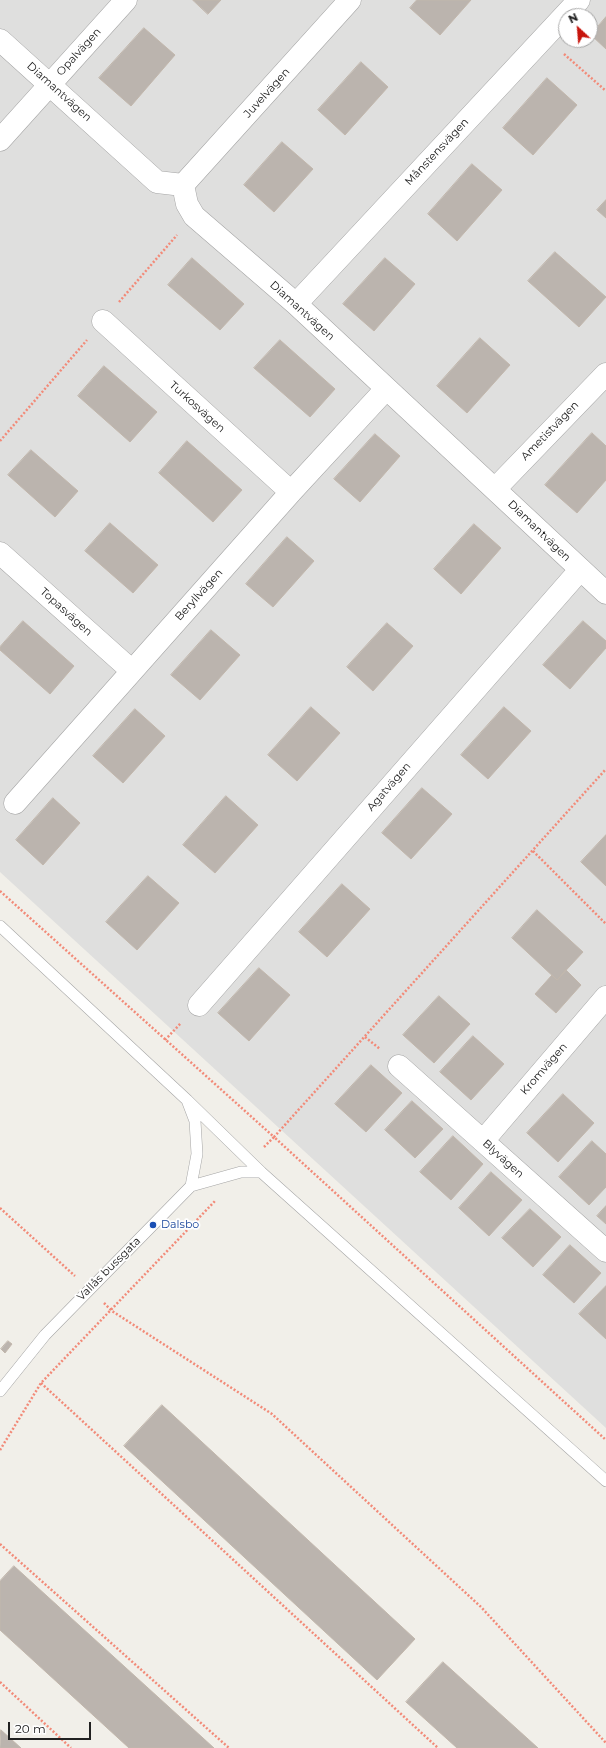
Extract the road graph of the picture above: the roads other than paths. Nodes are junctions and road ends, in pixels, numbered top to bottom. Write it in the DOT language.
graph roads {
  1 [pos="126,0"];
  2 [pos="350,0"];
  3 [pos="578,0"];
  4 [pos="0,40"];
  5 [pos="50,84"];
  6 [pos="0,140"];
  7 [pos="183,185"];
  8 [pos="296,304"];
  9 [pos="103,321"];
  10 [pos="606,374"];
  11 [pos="386,389"];
  12 [pos="494,489"];
  13 [pos="291,492"];
  14 [pos="0,553"];
  15 [pos="580,570"];
  16 [pos="606,593"];
  17 [pos="131,670"];
  18 [pos="15,803"];
  19 [pos="0,926"];
  20 [pos="606,997"];
  21 [pos="198,1005"];
  22 [pos="399,1066"];
  23 [pos="187,1100"];
  24 [pos="483,1141"];
  25 [pos="261,1172"];
  26 [pos="191,1186"];
  27 [pos="606,1251"];
  28 [pos="0,1391"];
  29 [pos="606,1481"];
  1 -- 5 [label="street, Opalvägen"];
  2 -- 7 [label="street, Juvelvägen"];
  3 -- 8 [label="street, Månstensvägen"];
  4 -- 5 [label="street, Diamantvägen"];
  5 -- 6 [label="street, Opalvägen"];
  5 -- 7 [label="street, Diamantvägen"];
  7 -- 8 [label="street, Diamantvägen"];
  8 -- 11 [label="street, Diamantvägen"];
  9 -- 13 [label="street, Turkosvägen"];
  10 -- 12 [label="street, Ametistvägen"];
  11 -- 12 [label="street, Diamantvägen"];
  11 -- 13 [label="street, Beryllvägen"];
  12 -- 15 [label="street, Diamantvägen"];
  13 -- 17 [label="street, Beryllvägen"];
  14 -- 17 [label="street, Topasvägen"];
  15 -- 16 [label="street, Diamantvägen"];
  15 -- 21 [label="street, Agatvägen"];
  17 -- 18 [label="street, Beryllvägen"];
  19 -- 23 [label="lane"];
  20 -- 24 [label="street, Kromvägen"];
  22 -- 24 [label="street, Blyvägen"];
  23 -- 25 [label="lane"];
  23 -- 26 [label="lane"];
  24 -- 27 [label="street, Blyvägen"];
  25 -- 26 [label="lane, Vallås bussgata"];
  25 -- 29 [label="lane"];
  26 -- 28 [label="lane, Vallås bussgata"];
}
